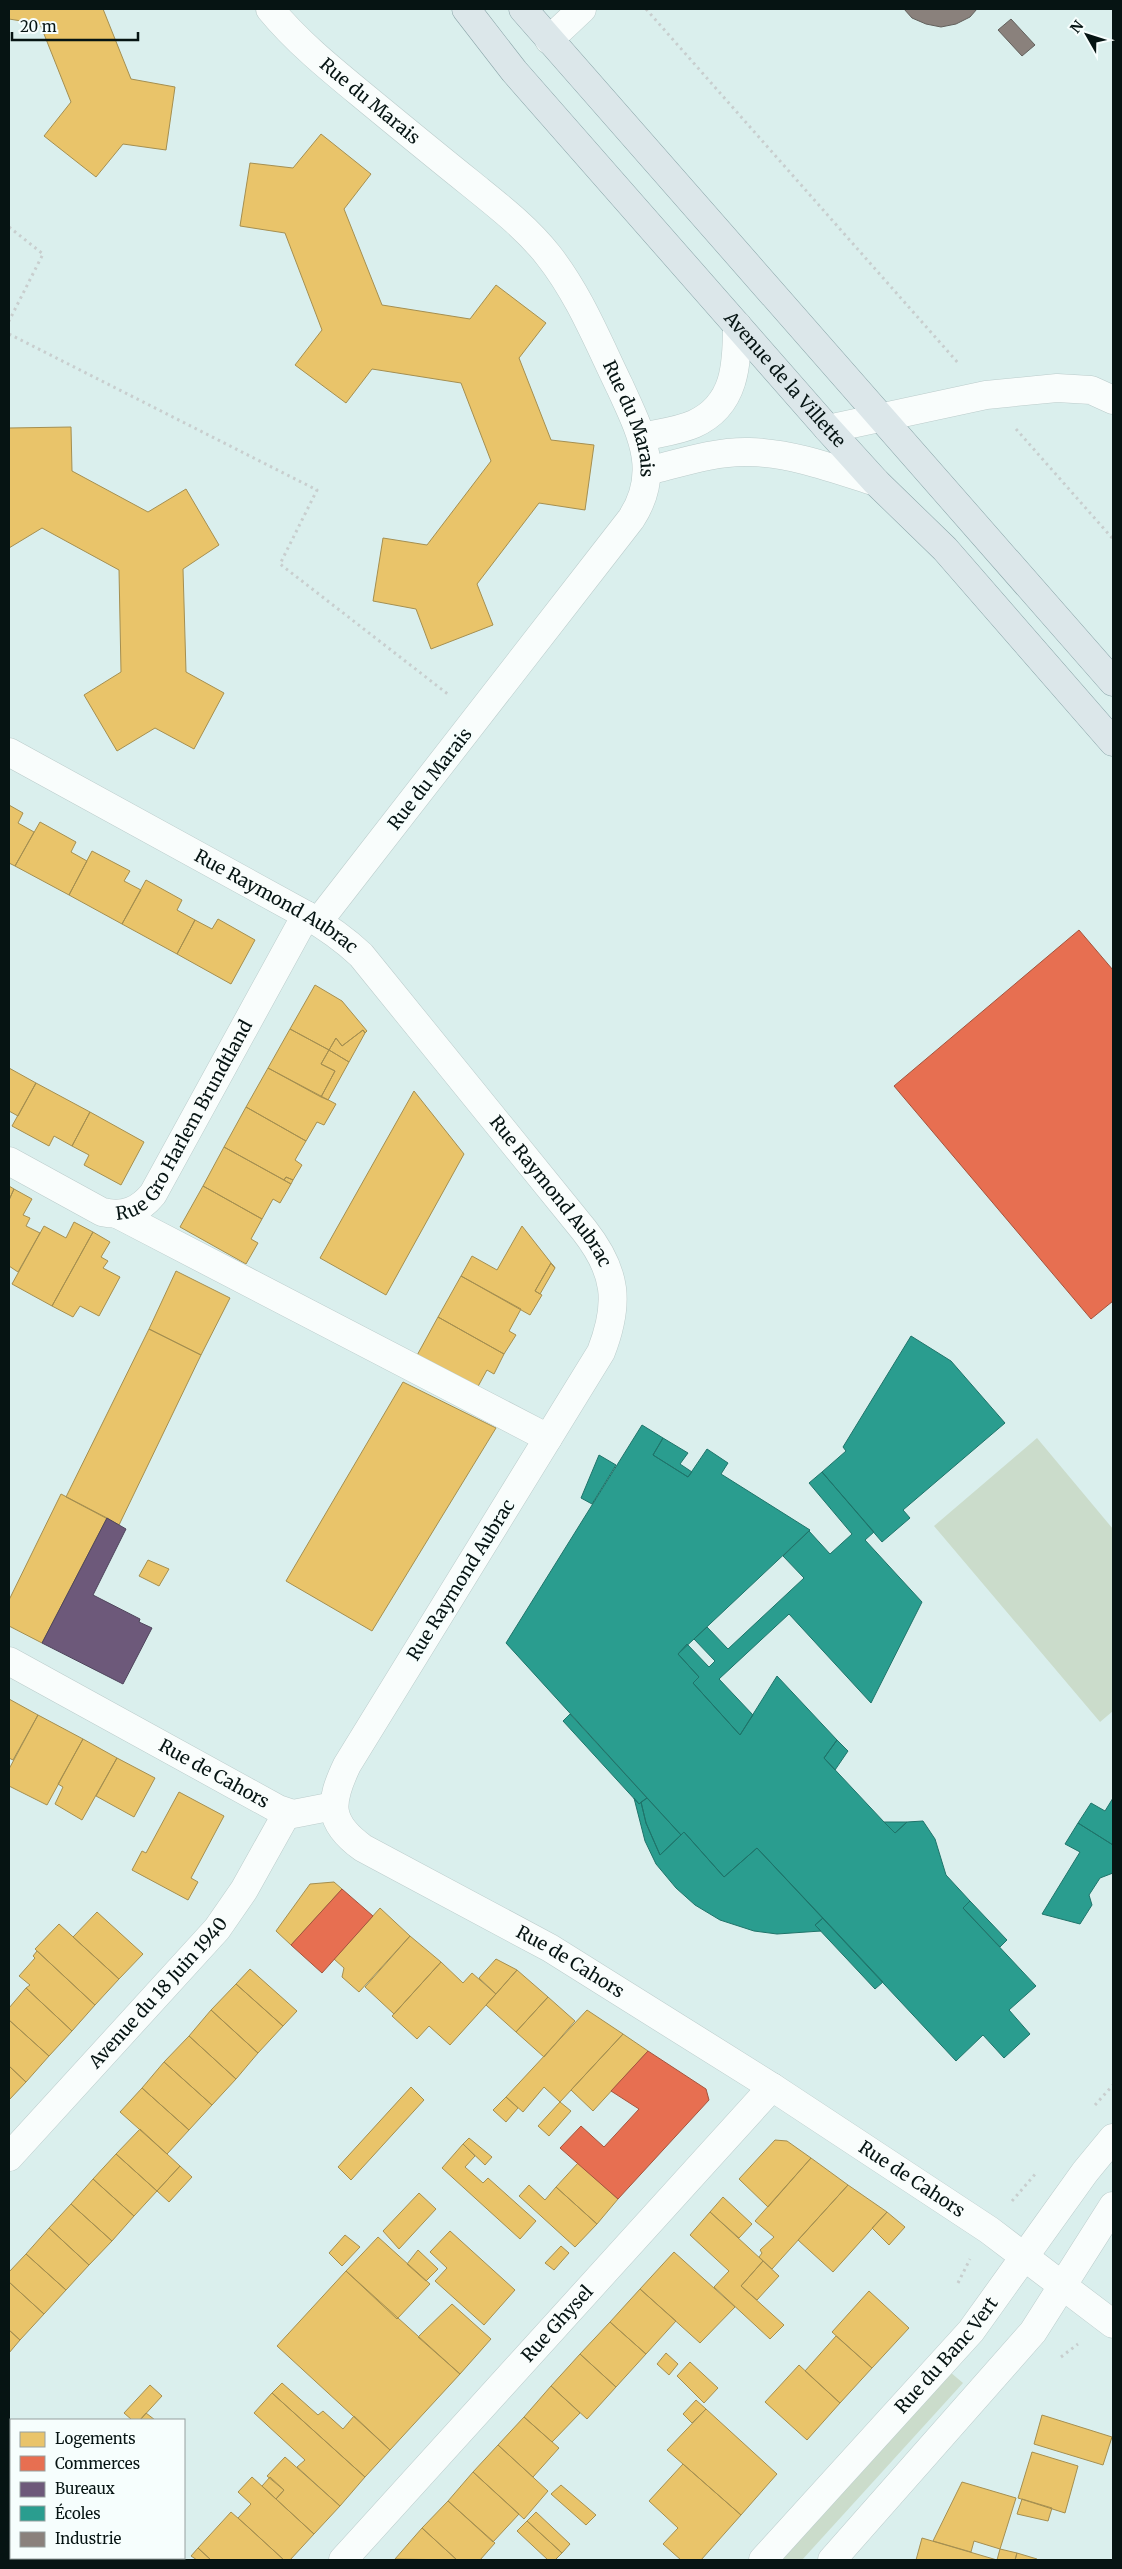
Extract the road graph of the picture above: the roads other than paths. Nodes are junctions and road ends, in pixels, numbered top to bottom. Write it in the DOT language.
graph roads {
  1 [pos="270,9"];
  2 [pos="466,9"];
  3 [pos="523,9"];
  4 [pos="582,9"];
  5 [pos="549,40"];
  6 [pos="736,324"];
  7 [pos="1113,400"];
  8 [pos="880,418"];
  9 [pos="828,429"];
  10 [pos="642,437"];
  11 [pos="648,471"];
  12 [pos="876,482"];
  13 [pos="1113,682"];
  14 [pos="1113,742"];
  15 [pos="9,752"];
  16 [pos="312,919"];
  17 [pos="9,1161"];
  18 [pos="119,1215"];
  19 [pos="548,1438"];
  20 [pos="9,1661"];
  21 [pos="334,1806"];
  22 [pos="287,1813"];
  23 [pos="772,2087"];
  24 [pos="1113,2138"];
  25 [pos="9,2157"];
  26 [pos="1113,2206"];
  27 [pos="1026,2257"];
  28 [pos="1063,2287"];
  29 [pos="1113,2324"];
  30 [pos="343,2560"];
  31 [pos="763,2560"];
  32 [pos="832,2560"];
  1 -- 10 [label="street, Rue du Marais"];
  2 -- 6 [label="main road, Avenue de la Villette"];
  3 -- 5 [label="main road"];
  4 -- 5 [label="street"];
  5 -- 8 [label="main road"];
  6 -- 9 [label="main road, Avenue de la Villette"];
  6 -- 10 [label="street"];
  7 -- 8 [label="street"];
  8 -- 9 [label="street"];
  8 -- 13 [label="main road"];
  9 -- 12 [label="main road, Avenue de la Villette"];
  10 -- 11 [label="street, Rue du Marais"];
  11 -- 12 [label="street"];
  11 -- 16 [label="street, Rue du Marais"];
  12 -- 14 [label="main road, Avenue de la Villette"];
  15 -- 16 [label="street, Rue Raymond Aubrac"];
  16 -- 18 [label="street, Rue Gro Harlem Brundtland"];
  16 -- 19 [label="street, Rue Raymond Aubrac"];
  17 -- 18 [label="street, Rue Gro Harlem Brundtland"];
  18 -- 19 [label="street"];
  19 -- 21 [label="street, Rue Raymond Aubrac"];
  20 -- 22 [label="street, Rue de Cahors"];
  21 -- 22 [label="street, Rue de Cahors"];
  21 -- 23 [label="street, Rue de Cahors"];
  22 -- 25 [label="street, Avenue du 18 Juin 1940"];
  23 -- 27 [label="street, Rue de Cahors"];
  23 -- 30 [label="street, Rue Ghysel"];
  24 -- 27 [label="street, Rue du Banc Vert"];
  26 -- 28 [label="street"];
  27 -- 28 [label="street, Rue de Cahors"];
  27 -- 31 [label="street, Rue du Banc Vert"];
  28 -- 29 [label="street, Rue de Cahors"];
  28 -- 32 [label="street"];
}
